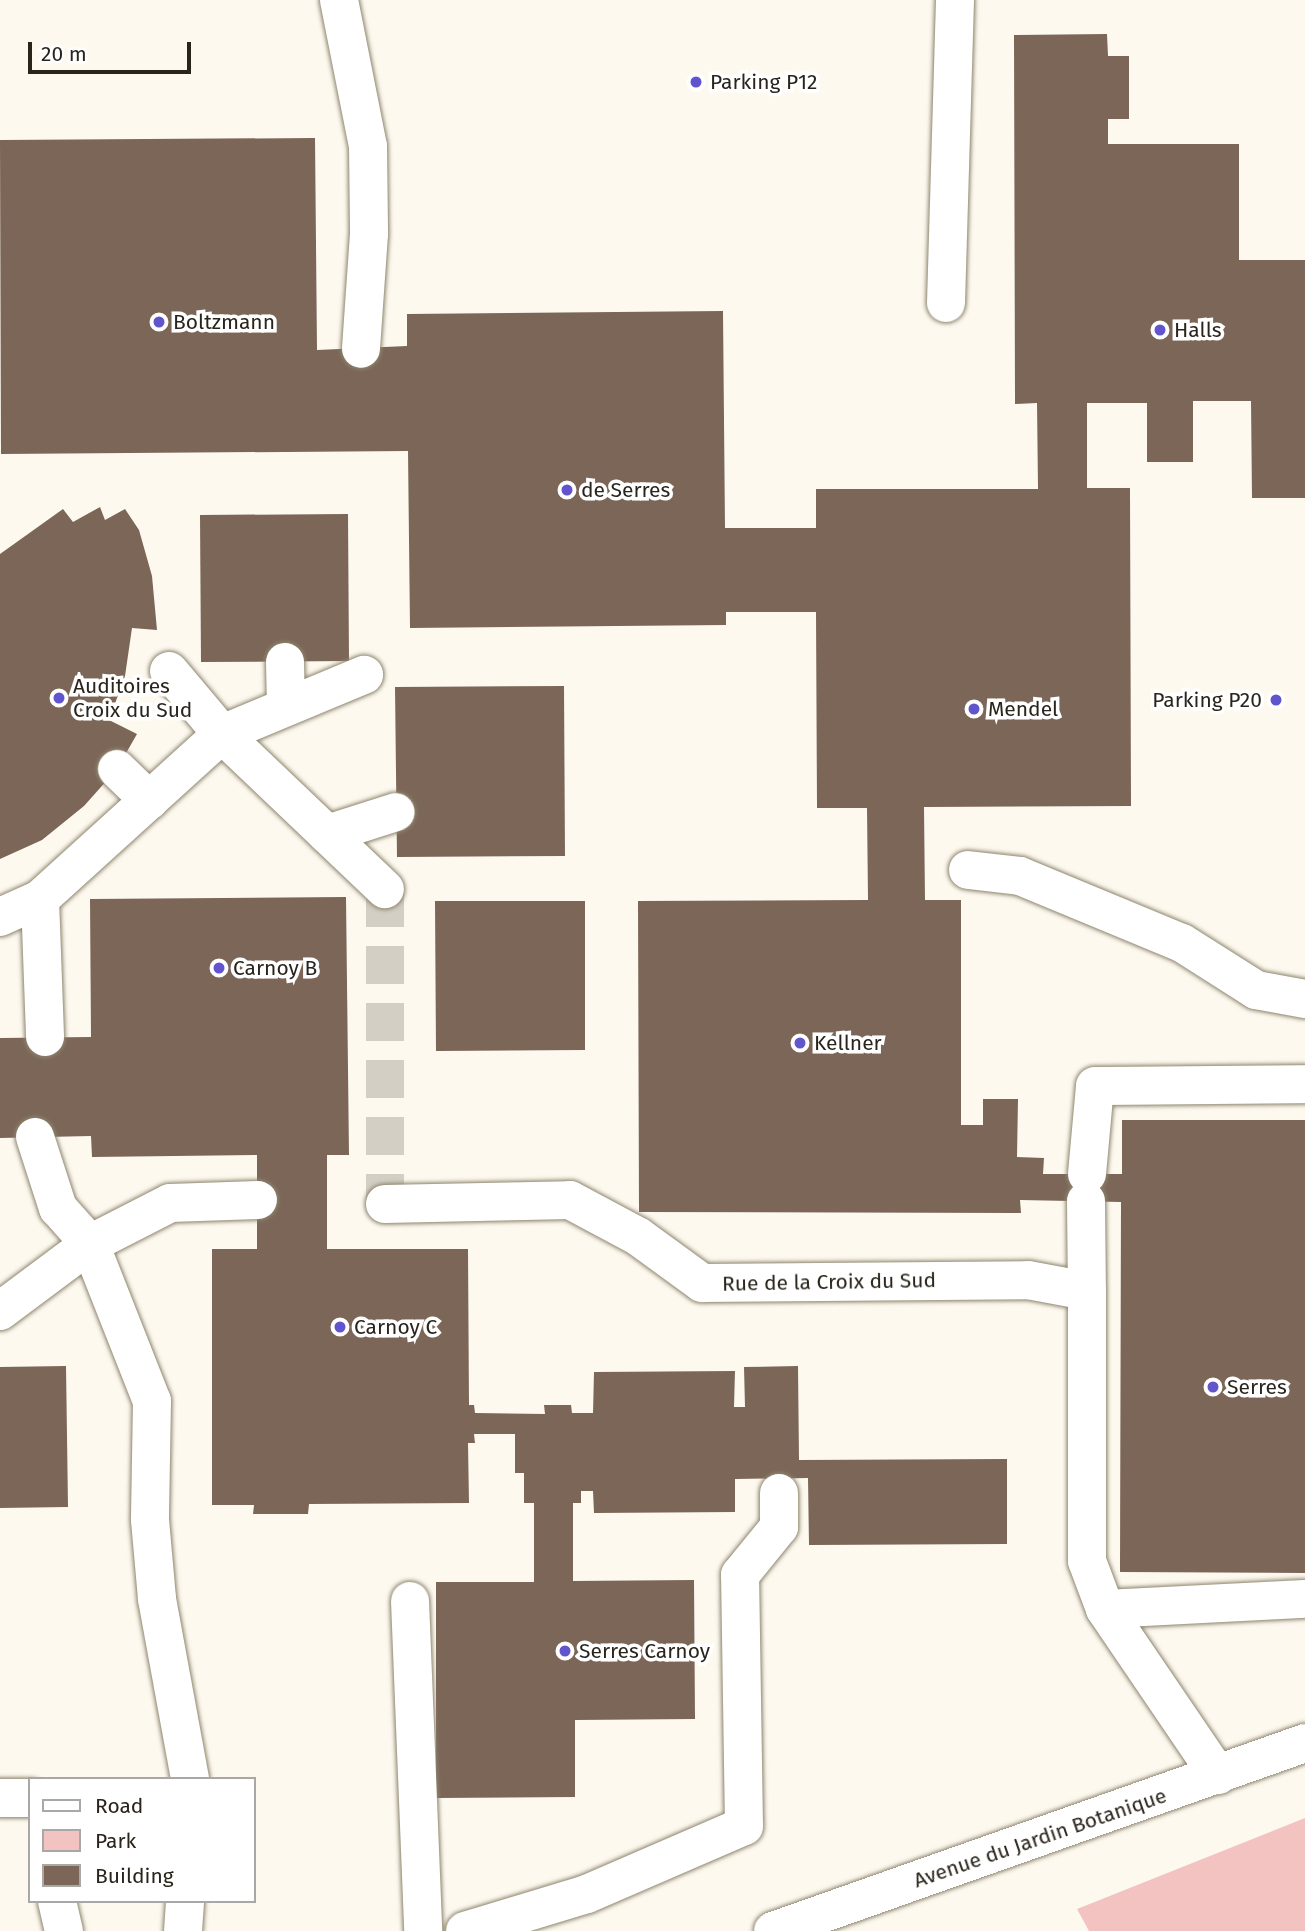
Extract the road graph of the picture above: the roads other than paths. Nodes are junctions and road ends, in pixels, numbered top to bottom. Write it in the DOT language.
graph roads {
  1 [pos="339,0"];
  2 [pos="955,0"];
  3 [pos="946,303"];
  4 [pos="361,349"];
  5 [pos="285,662"];
  6 [pos="169,671"];
  7 [pos="364,675"];
  8 [pos="286,707"];
  9 [pos="222,734"];
  10 [pos="117,769"];
  11 [pos="149,800"];
  12 [pos="397,812"];
  13 [pos="327,834"];
  14 [pos="968,870"];
  15 [pos="385,889"];
  16 [pos="40,900"];
  17 [pos="0,917"];
  18 [pos="1305,999"];
  19 [pos="45,1037"];
  20 [pos="1305,1083"];
  21 [pos="35,1137"];
  22 [pos="258,1200"];
  23 [pos="385,1204"];
  24 [pos="90,1244"];
  25 [pos="1087,1291"];
  26 [pos="0,1311"];
  27 [pos="779,1493"];
  28 [pos="1305,1599"];
  29 [pos="410,1601"];
  30 [pos="1105,1609"];
  31 [pos="1305,1743"];
  32 [pos="1218,1775"];
  33 [pos="190,1777"];
  34 [pos="0,1798"];
  35 [pos="28,1798"];
  36 [pos="57,1903"];
  37 [pos="184,1903"];
  38 [pos="64,1931"];
  39 [pos="183,1931"];
  40 [pos="423,1931"];
  41 [pos="465,1931"];
  42 [pos="773,1931"];
  1 -- 4 [label="street"];
  2 -- 3 [label="street"];
  5 -- 8 [label="street"];
  6 -- 9 [label="street"];
  7 -- 8 [label="street"];
  8 -- 9 [label="street"];
  9 -- 11 [label="street"];
  9 -- 13 [label="street"];
  10 -- 11 [label="street"];
  11 -- 16 [label="street"];
  12 -- 13 [label="street"];
  13 -- 15 [label="street"];
  14 -- 18 [label="street"];
  16 -- 17 [label="street"];
  16 -- 19 [label="street"];
  20 -- 25 [label="street"];
  21 -- 24 [label="street"];
  22 -- 24 [label="street"];
  23 -- 25 [label="street, Rue de la Croix du Sud"];
  24 -- 26 [label="street"];
  24 -- 33 [label="street"];
  25 -- 30 [label="street"];
  27 -- 41 [label="street"];
  28 -- 30 [label="street"];
  29 -- 40 [label="street"];
  30 -- 32 [label="street"];
  31 -- 32 [label="street, Avenue du Jardin Botanique"];
  32 -- 42 [label="street, Avenue du Jardin Botanique"];
  34 -- 35 [label="street"];
  36 -- 38 [label="street"];
  37 -- 39 [label="street"];
}
